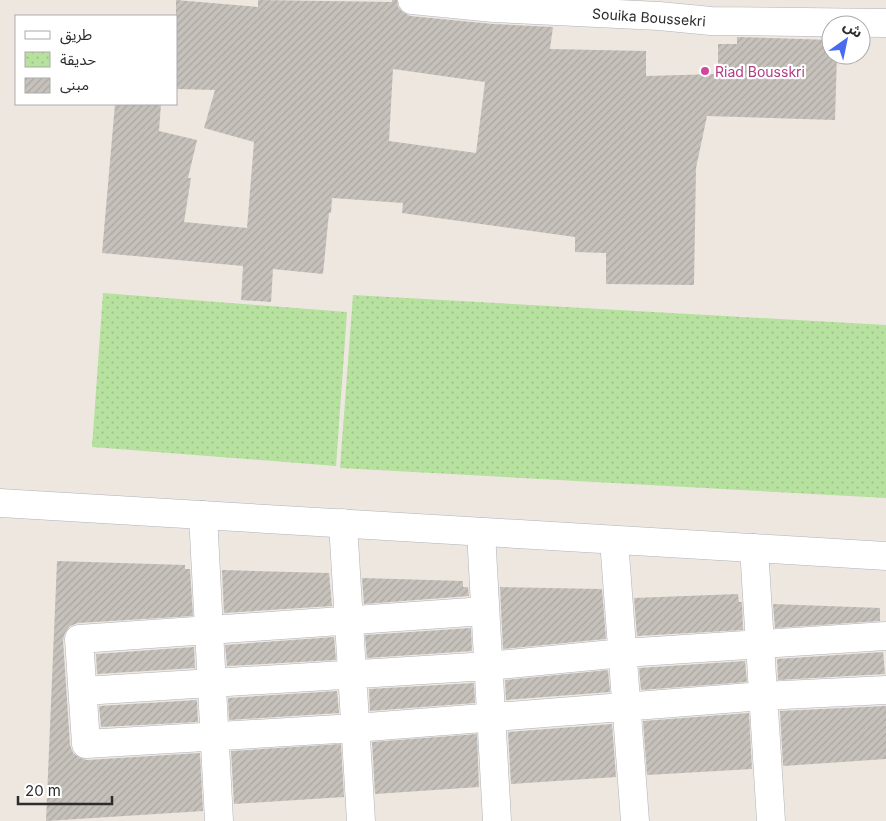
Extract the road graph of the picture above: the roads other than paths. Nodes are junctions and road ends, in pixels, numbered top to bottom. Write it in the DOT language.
graph roads {
  1 [pos="412,0"];
  2 [pos="886,23"];
  3 [pos="0,503"];
  4 [pos="203,515"];
  5 [pos="343,523"];
  6 [pos="481,532"];
  7 [pos="614,540"];
  8 [pos="754,548"];
  9 [pos="886,556"];
  10 [pos="485,611"];
  11 [pos="348,621"];
  12 [pos="209,631"];
  13 [pos="886,636"];
  14 [pos="760,643"];
  15 [pos="623,653"];
  16 [pos="488,666"];
  17 [pos="352,674"];
  18 [pos="212,682"];
  19 [pos="886,690"];
  20 [pos="83,691"];
  21 [pos="763,696"];
  22 [pos="627,706"];
  23 [pos="491,717"];
  24 [pos="355,728"];
  25 [pos="215,736"];
  26 [pos="219,821"];
  27 [pos="361,821"];
  28 [pos="497,821"];
  29 [pos="635,821"];
  30 [pos="771,821"];
  1 -- 2 [label="street, Souika Boussekri"];
  3 -- 4 [label="street"];
  4 -- 5 [label="street"];
  4 -- 12 [label="street"];
  5 -- 6 [label="street"];
  5 -- 11 [label="street"];
  6 -- 7 [label="street"];
  6 -- 10 [label="street"];
  7 -- 8 [label="street"];
  7 -- 15 [label="street"];
  8 -- 9 [label="street"];
  8 -- 14 [label="street"];
  10 -- 11 [label="street"];
  10 -- 16 [label="street"];
  11 -- 12 [label="street"];
  11 -- 17 [label="street"];
  12 -- 18 [label="street"];
  12 -- 20 [label="street"];
  13 -- 14 [label="street"];
  14 -- 15 [label="street"];
  14 -- 21 [label="street"];
  15 -- 16 [label="street"];
  15 -- 22 [label="street"];
  16 -- 17 [label="street"];
  16 -- 23 [label="street"];
  17 -- 18 [label="street"];
  17 -- 24 [label="street"];
  18 -- 20 [label="street"];
  18 -- 25 [label="street"];
  19 -- 21 [label="street"];
  20 -- 25 [label="street"];
  21 -- 22 [label="street"];
  21 -- 30 [label="street"];
  22 -- 23 [label="street"];
  22 -- 29 [label="street"];
  23 -- 24 [label="street"];
  23 -- 28 [label="street"];
  24 -- 25 [label="street"];
  24 -- 27 [label="street"];
  25 -- 26 [label="street"];
}
